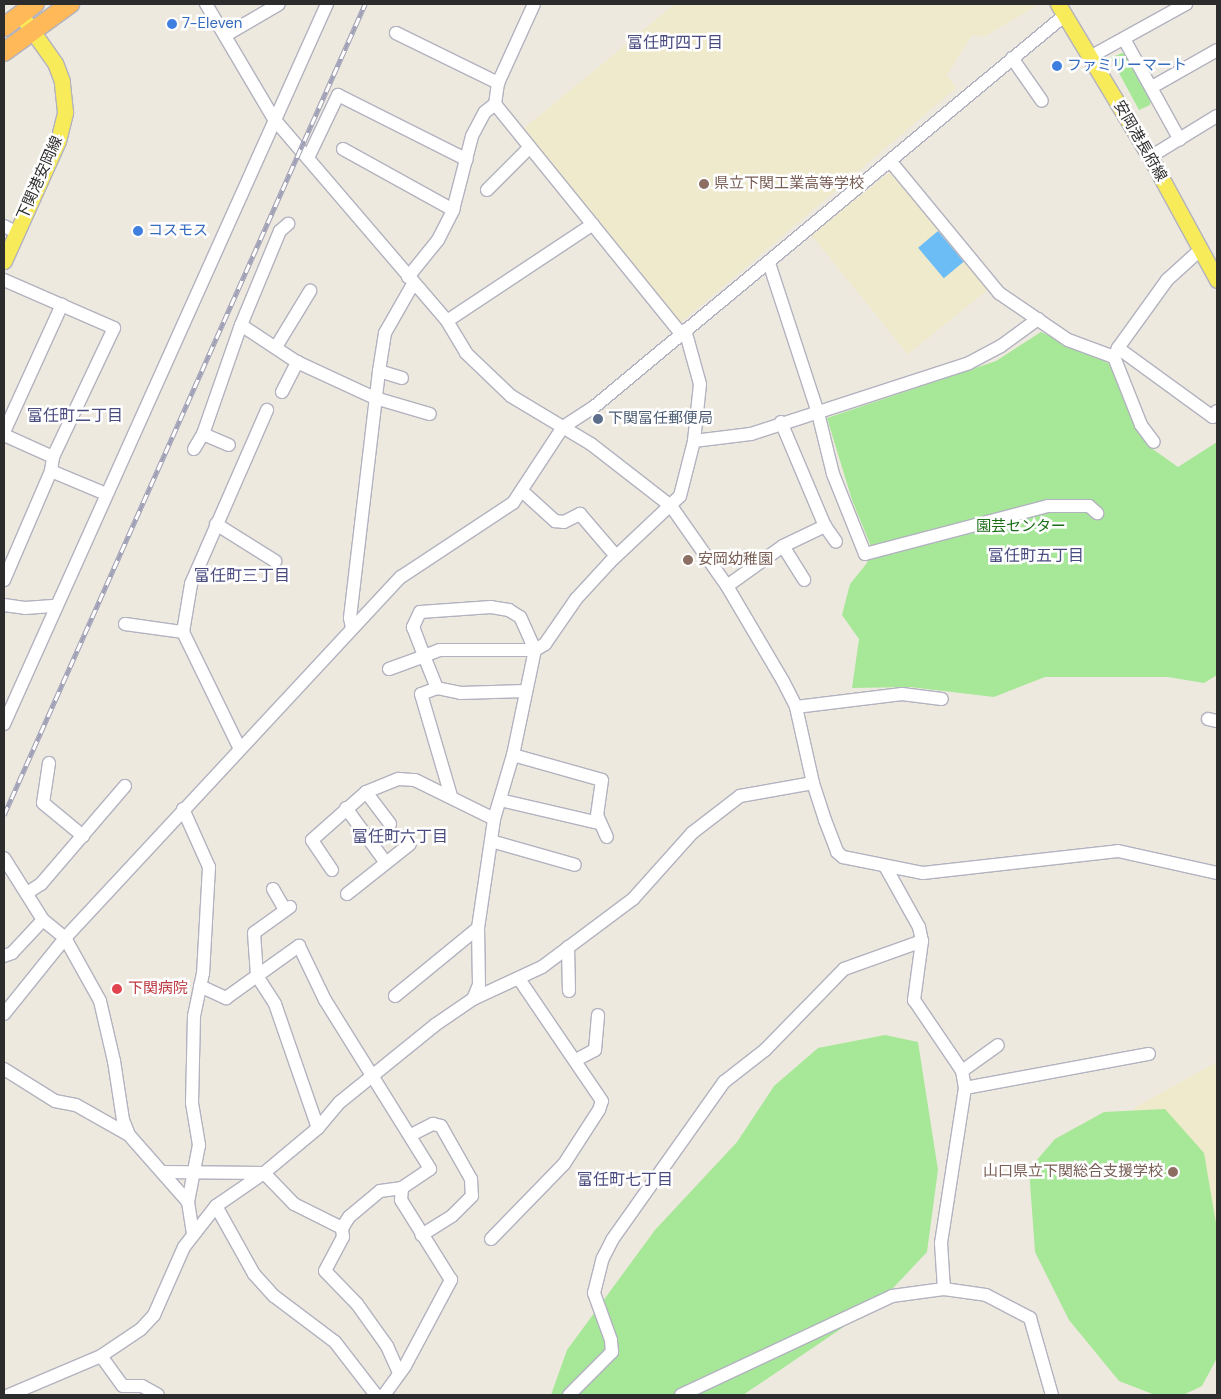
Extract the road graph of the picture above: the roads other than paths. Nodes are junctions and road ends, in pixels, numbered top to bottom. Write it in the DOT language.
graph roads {
  1 [pos="35,4"];
  2 [pos="70,4"];
  3 [pos="206,4"];
  4 [pos="279,4"];
  5 [pos="327,4"];
  6 [pos="534,4"];
  7 [pos="1186,4"];
  8 [pos="1062,9"];
  9 [pos="21,15"];
  10 [pos="4,27"];
  11 [pos="34,32"];
  12 [pos="396,33"];
  13 [pos="226,35"];
  14 [pos="1124,39"];
  15 [pos="1217,50"];
  16 [pos="4,52"];
  17 [pos="1090,57"];
  18 [pos="1012,58"];
  19 [pos="498,83"];
  20 [pos="1152,87"];
  21 [pos="1042,101"];
  22 [pos="495,104"];
  23 [pos="1217,116"];
  24 [pos="274,119"];
  25 [pos="1180,140"];
  26 [pos="529,148"];
  27 [pos="343,149"];
  28 [pos="1150,157"];
  29 [pos="308,158"];
  30 [pos="467,160"];
  31 [pos="891,162"];
  32 [pos="487,190"];
  33 [pos="453,210"];
  34 [pos="288,224"];
  35 [pos="592,224"];
  36 [pos="10,229"];
  37 [pos="1200,250"];
  38 [pos="4,261"];
  39 [pos="769,263"];
  40 [pos="4,280"];
  41 [pos="411,280"];
  42 [pos="1217,280"];
  43 [pos="310,291"];
  44 [pos="62,305"];
  45 [pos="1038,320"];
  46 [pos="447,321"];
  47 [pos="241,325"];
  48 [pos="683,332"];
  49 [pos="276,347"];
  50 [pos="1116,353"];
  51 [pos="297,362"];
  52 [pos="378,370"];
  53 [pos="402,378"];
  54 [pos="282,392"];
  55 [pos="375,398"];
  56 [pos="1217,411"];
  57 [pos="818,413"];
  58 [pos="430,414"];
  59 [pos="267,416"];
  60 [pos="781,422"];
  61 [pos="563,427"];
  62 [pos="4,433"];
  63 [pos="202,434"];
  64 [pos="694,441"];
  65 [pos="1154,442"];
  66 [pos="229,445"];
  67 [pos="194,449"];
  68 [pos="52,457"];
  69 [pos="51,471"];
  70 [pos="522,491"];
  71 [pos="106,494"];
  72 [pos="670,506"];
  73 [pos="1098,513"];
  74 [pos="216,524"];
  75 [pos="825,526"];
  76 [pos="836,542"];
  77 [pos="783,546"];
  78 [pos="616,556"];
  79 [pos="275,561"];
  80 [pos="4,580"];
  81 [pos="804,580"];
  82 [pos="727,586"];
  83 [pos="4,605"];
  84 [pos="54,610"];
  85 [pos="125,624"];
  86 [pos="352,628"];
  87 [pos="183,632"];
  88 [pos="535,650"];
  89 [pos="424,656"];
  90 [pos="389,669"];
  91 [pos="437,688"];
  92 [pos="526,691"];
  93 [pos="942,699"];
  94 [pos="796,707"];
  95 [pos="4,724"];
  96 [pos="240,749"];
  97 [pos="514,755"];
  98 [pos="50,763"];
  99 [pos="813,783"];
  100 [pos="125,786"];
  101 [pos="366,792"];
  102 [pos="451,796"];
  103 [pos="500,800"];
  104 [pos="346,808"];
  105 [pos="184,809"];
  106 [pos="494,819"];
  107 [pos="599,823"];
  108 [pos="390,824"];
  109 [pos="83,836"];
  110 [pos="608,837"];
  111 [pos="491,841"];
  112 [pos="410,844"];
  113 [pos="4,858"];
  114 [pos="386,864"];
  115 [pos="575,865"];
  116 [pos="885,866"];
  117 [pos="332,870"];
  118 [pos="1217,873"];
  119 [pos="273,889"];
  120 [pos="27,893"];
  121 [pos="347,894"];
  122 [pos="43,920"];
  123 [pos="478,928"];
  124 [pos="64,938"];
  125 [pos="922,941"];
  126 [pos="568,947"];
  127 [pos="4,956"];
  128 [pos="258,976"];
  129 [pos="519,979"];
  130 [pos="200,986"];
  131 [pos="569,991"];
  132 [pos="395,996"];
  133 [pos="473,999"];
  134 [pos="4,1014"];
  135 [pos="598,1015"];
  136 [pos="998,1045"];
  137 [pos="1149,1054"];
  138 [pos="576,1060"];
  139 [pos="4,1069"];
  140 [pos="962,1071"];
  141 [pos="372,1076"];
  142 [pos="965,1088"];
  143 [pos="318,1128"];
  144 [pos="129,1135"];
  145 [pos="412,1135"];
  146 [pos="162,1172"];
  147 [pos="192,1173"];
  148 [pos="264,1173"];
  149 [pos="402,1188"];
  150 [pos="188,1202"];
  151 [pos="216,1206"];
  152 [pos="342,1228"];
  153 [pos="422,1234"];
  154 [pos="193,1235"];
  155 [pos="491,1239"];
  156 [pos="944,1290"];
  157 [pos="101,1356"];
  158 [pos="399,1373"];
  159 [pos="121,1391"];
  160 [pos="9,1395"];
  161 [pos="158,1395"];
  162 [pos="376,1395"];
  163 [pos="384,1395"];
  164 [pos="569,1395"];
  165 [pos="681,1395"];
  166 [pos="1052,1395"];
  1 -- 9 [label="highway"];
  2 -- 11 [label="highway"];
  3 -- 13 [label="street"];
  4 -- 13 [label="street"];
  5 -- 24 [label="street"];
  6 -- 19 [label="street"];
  7 -- 14 [label="street"];
  8 -- 17 [label="main road, 安岡港長府線"];
  8 -- 18 [label="street"];
  9 -- 10 [label="highway"];
  9 -- 11 [label="main road, 下関港安岡線"];
  11 -- 16 [label="highway"];
  11 -- 36 [label="main road, 下関港安岡線"];
  12 -- 19 [label="street"];
  13 -- 24 [label="street"];
  14 -- 17 [label="street"];
  14 -- 20 [label="street"];
  15 -- 20 [label="street"];
  17 -- 28 [label="main road, 安岡港長府線"];
  18 -- 21 [label="street"];
  18 -- 31 [label="street"];
  19 -- 22 [label="street"];
  20 -- 25 [label="street"];
  22 -- 26 [label="street"];
  22 -- 30 [label="street"];
  23 -- 25 [label="street"];
  24 -- 29 [label="street"];
  24 -- 71 [label="street"];
  25 -- 28 [label="street"];
  26 -- 32 [label="street"];
  26 -- 35 [label="street"];
  27 -- 33 [label="street"];
  28 -- 37 [label="main road, 安岡港長府線"];
  29 -- 30 [label="street"];
  29 -- 41 [label="street"];
  30 -- 33 [label="street"];
  31 -- 39 [label="street"];
  31 -- 45 [label="street"];
  33 -- 41 [label="street"];
  34 -- 47 [label="street"];
  35 -- 46 [label="street"];
  35 -- 48 [label="street"];
  36 -- 38 [label="main road, 下関港安岡線"];
  37 -- 42 [label="main road, 安岡港長府線"];
  37 -- 50 [label="street"];
  39 -- 48 [label="street"];
  39 -- 57 [label="street"];
  40 -- 44 [label="street"];
  41 -- 46 [label="street"];
  41 -- 52 [label="street"];
  43 -- 49 [label="street"];
  44 -- 62 [label="street"];
  44 -- 68 [label="street"];
  45 -- 50 [label="street"];
  45 -- 57 [label="street"];
  46 -- 61 [label="street"];
  47 -- 49 [label="street"];
  47 -- 63 [label="street"];
  48 -- 61 [label="street"];
  48 -- 64 [label="street"];
  49 -- 51 [label="street"];
  50 -- 56 [label="street"];
  50 -- 65 [label="street"];
  51 -- 54 [label="street"];
  51 -- 55 [label="street"];
  52 -- 53 [label="street"];
  52 -- 55 [label="street"];
  55 -- 58 [label="street"];
  55 -- 86 [label="street"];
  57 -- 60 [label="street"];
  57 -- 73 [label="street"];
  59 -- 74 [label="street"];
  60 -- 64 [label="street"];
  60 -- 75 [label="street"];
  61 -- 70 [label="street"];
  61 -- 72 [label="street"];
  62 -- 68 [label="street"];
  63 -- 66 [label="street"];
  63 -- 67 [label="street"];
  64 -- 72 [label="street"];
  68 -- 69 [label="street"];
  69 -- 71 [label="street"];
  69 -- 80 [label="street"];
  70 -- 78 [label="street"];
  70 -- 86 [label="street"];
  71 -- 84 [label="street"];
  72 -- 78 [label="street"];
  72 -- 82 [label="street"];
  74 -- 79 [label="street"];
  74 -- 87 [label="street"];
  75 -- 76 [label="street"];
  75 -- 77 [label="street"];
  77 -- 81 [label="street"];
  77 -- 82 [label="street"];
  78 -- 88 [label="street"];
  82 -- 94 [label="street"];
  83 -- 84 [label="street"];
  84 -- 95 [label="street"];
  85 -- 87 [label="street"];
  86 -- 96 [label="street"];
  87 -- 96 [label="street"];
  88 -- 89 [label="street"];
  88 -- 89 [label="street"];
  88 -- 92 [label="street"];
  89 -- 90 [label="street"];
  89 -- 91 [label="street"];
  91 -- 92 [label="street"];
  91 -- 102 [label="street"];
  92 -- 97 [label="street"];
  93 -- 94 [label="street"];
  94 -- 99 [label="street"];
  96 -- 105 [label="street"];
  97 -- 103 [label="street"];
  97 -- 107 [label="street"];
  98 -- 109 [label="street"];
  99 -- 116 [label="street"];
  99 -- 126 [label="street"];
  100 -- 109 [label="street"];
  101 -- 102 [label="street"];
  101 -- 104 [label="street"];
  101 -- 108 [label="street"];
  102 -- 106 [label="street"];
  103 -- 106 [label="street"];
  103 -- 107 [label="street"];
  104 -- 114 [label="street"];
  104 -- 117 [label="street"];
  105 -- 124 [label="street"];
  105 -- 130 [label="street"];
  106 -- 111 [label="street"];
  107 -- 110 [label="street"];
  109 -- 120 [label="street"];
  111 -- 115 [label="street"];
  111 -- 123 [label="street"];
  112 -- 114 [label="street"];
  113 -- 120 [label="street"];
  114 -- 121 [label="street"];
  116 -- 118 [label="street"];
  116 -- 125 [label="street"];
  119 -- 128 [label="street"];
  120 -- 122 [label="street"];
  122 -- 124 [label="street"];
  122 -- 127 [label="street"];
  123 -- 132 [label="street"];
  123 -- 133 [label="street"];
  124 -- 134 [label="street"];
  124 -- 144 [label="street"];
  125 -- 140 [label="street"];
  125 -- 164 [label="street"];
  126 -- 129 [label="street"];
  126 -- 131 [label="street"];
  128 -- 130 [label="street"];
  128 -- 141 [label="street"];
  128 -- 143 [label="street"];
  129 -- 133 [label="street"];
  129 -- 138 [label="street"];
  130 -- 147 [label="street"];
  133 -- 141 [label="street"];
  135 -- 138 [label="street"];
  136 -- 140 [label="street"];
  137 -- 142 [label="street"];
  138 -- 155 [label="street"];
  139 -- 144 [label="street"];
  140 -- 142 [label="street"];
  141 -- 143 [label="street"];
  141 -- 145 [label="street"];
  142 -- 156 [label="street"];
  143 -- 148 [label="street"];
  144 -- 146 [label="street"];
  145 -- 149 [label="street"];
  145 -- 153 [label="street"];
  146 -- 147 [label="street"];
  146 -- 150 [label="street"];
  147 -- 148 [label="street"];
  147 -- 150 [label="street"];
  148 -- 151 [label="street"];
  148 -- 152 [label="street"];
  149 -- 152 [label="street"];
  149 -- 153 [label="street"];
  150 -- 154 [label="street"];
  151 -- 154 [label="street"];
  151 -- 162 [label="street"];
  152 -- 158 [label="street"];
  153 -- 158 [label="street"];
  154 -- 157 [label="street"];
  156 -- 165 [label="street"];
  156 -- 166 [label="street"];
  157 -- 159 [label="street"];
  157 -- 160 [label="street"];
  158 -- 163 [label="street"];
  159 -- 161 [label="street"];
}
